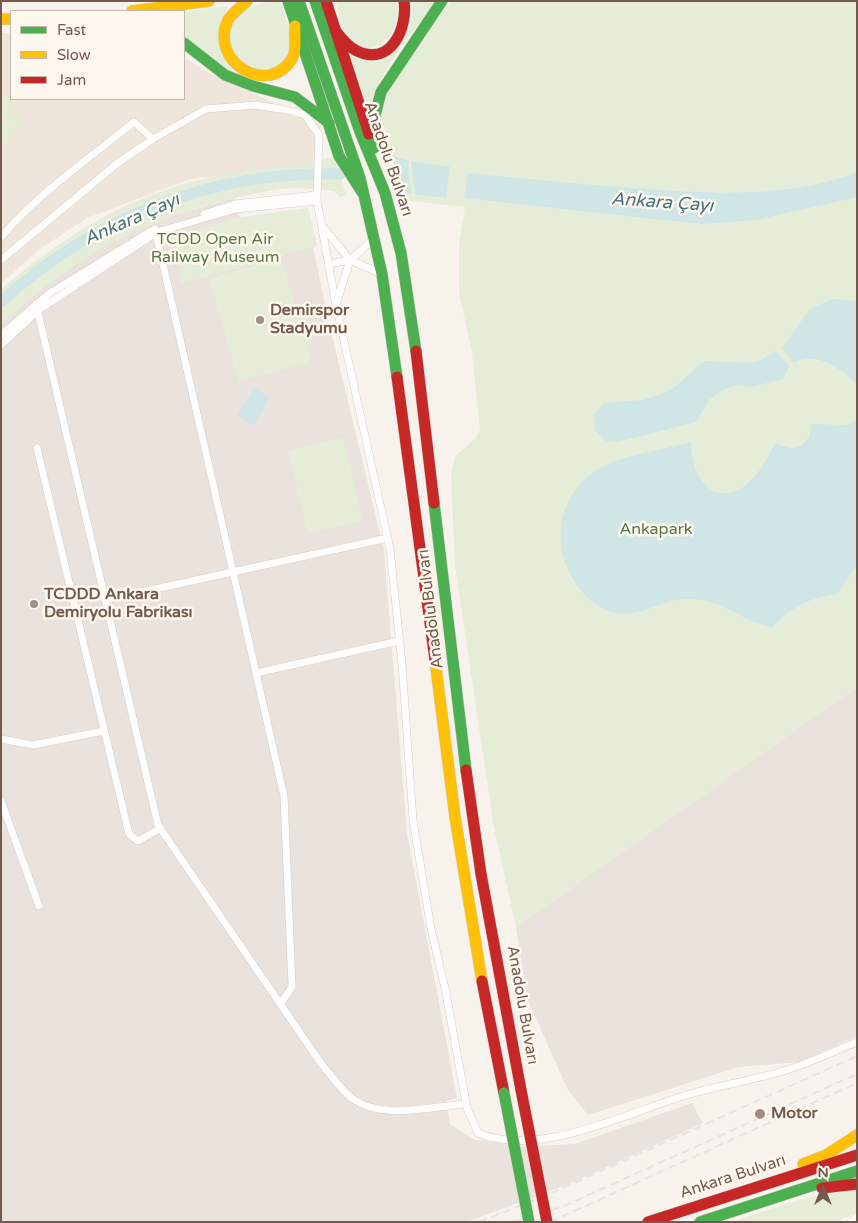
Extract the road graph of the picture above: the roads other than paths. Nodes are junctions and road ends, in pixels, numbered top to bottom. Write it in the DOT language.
graph roads {
  1 [pos="209,1"];
  2 [pos="247,1"];
  3 [pos="288,1"];
  4 [pos="299,1"];
  5 [pos="316,1"];
  6 [pos="326,1"];
  7 [pos="404,1"];
  8 [pos="442,1"];
  9 [pos="142,10"];
  10 [pos="295,26"];
  11 [pos="335,30"];
  12 [pos="185,44"];
  13 [pos="330,123"];
  14 [pos="153,139"];
  15 [pos="371,149"];
  16 [pos="316,195"];
  17 [pos="366,198"];
  18 [pos="322,226"];
  19 [pos="156,231"];
  20 [pos="1,237"];
  21 [pos="374,239"];
  22 [pos="2,259"];
  23 [pos="350,260"];
  24 [pos="329,264"];
  25 [pos="382,274"];
  26 [pos="336,305"];
  27 [pos="37,308"];
  28 [pos="1,335"];
  29 [pos="1,345"];
  30 [pos="37,448"];
  31 [pos="388,538"];
  32 [pos="233,572"];
  33 [pos="105,600"];
  34 [pos="400,641"];
  35 [pos="256,673"];
  36 [pos="104,731"];
  37 [pos="1,739"];
  38 [pos="1,801"];
  39 [pos="161,828"];
  40 [pos="39,906"];
  41 [pos="281,1003"];
  42 [pos="857,1042"];
  43 [pos="466,1104"];
  44 [pos="857,1135"];
  45 [pos="857,1155"];
  46 [pos="857,1171"];
  47 [pos="857,1184"];
  48 [pos="777,1196"];
  49 [pos="698,1205"];
  50 [pos="857,1217"];
  51 [pos="529,1222"];
  52 [pos="547,1222"];
  53 [pos="648,1222"];
  54 [pos="700,1222"];
  55 [pos="717,1222"];
  56 [pos="851,1222"];
  1 -- 9 [label="main road"];
  2 -- 10 [label="main road"];
  3 -- 10 [label="main road"];
  4 -- 17 [label="main road, Anadolu Bulvarı"];
  5 -- 15 [label="main road, Anadolu Bulvarı"];
  6 -- 11 [label="main road"];
  7 -- 11 [label="main road"];
  8 -- 15 [label="main road"];
  10 -- 13 [label="main road"];
  11 -- 15 [label="main road"];
  12 -- 13 [label="main road"];
  13 -- 17 [label="main road"];
  14 -- 16 [label="street"];
  14 -- 20 [label="street"];
  14 -- 22 [label="street"];
  15 -- 52 [label="main road, Anadolu Bulvarı, bridge"];
  16 -- 18 [label="street"];
  16 -- 19 [label="street"];
  17 -- 21 [label="main road, Anadolu Bulvarı"];
  18 -- 23 [label="street"];
  18 -- 24 [label="street"];
  19 -- 27 [label="street"];
  19 -- 32 [label="street"];
  21 -- 23 [label="street"];
  21 -- 25 [label="main road, Anadolu Bulvarı"];
  23 -- 24 [label="street"];
  23 -- 25 [label="street"];
  23 -- 26 [label="street"];
  24 -- 26 [label="street"];
  25 -- 51 [label="main road, Anadolu Bulvarı, bridge"];
  26 -- 31 [label="street"];
  27 -- 28 [label="street"];
  27 -- 29 [label="street"];
  27 -- 33 [label="street"];
  30 -- 36 [label="street"];
  31 -- 32 [label="street"];
  31 -- 34 [label="street"];
  32 -- 33 [label="street"];
  32 -- 35 [label="street"];
  33 -- 39 [label="street"];
  34 -- 35 [label="street"];
  34 -- 43 [label="street"];
  35 -- 41 [label="street"];
  36 -- 37 [label="street"];
  36 -- 39 [label="street"];
  38 -- 40 [label="street"];
  39 -- 41 [label="street"];
  41 -- 43 [label="street"];
  42 -- 43 [label="street"];
  44 -- 49 [label="main road"];
  45 -- 49 [label="main road, Ankara Bulvarı"];
  46 -- 48 [label="main road, Ankara Bulvarı"];
  47 -- 48 [label="main road"];
  48 -- 54 [label="main road, Ankara Bulvarı"];
  48 -- 55 [label="main road"];
  49 -- 53 [label="main road, Ankara Bulvarı"];
  50 -- 56 [label="street"];
}
